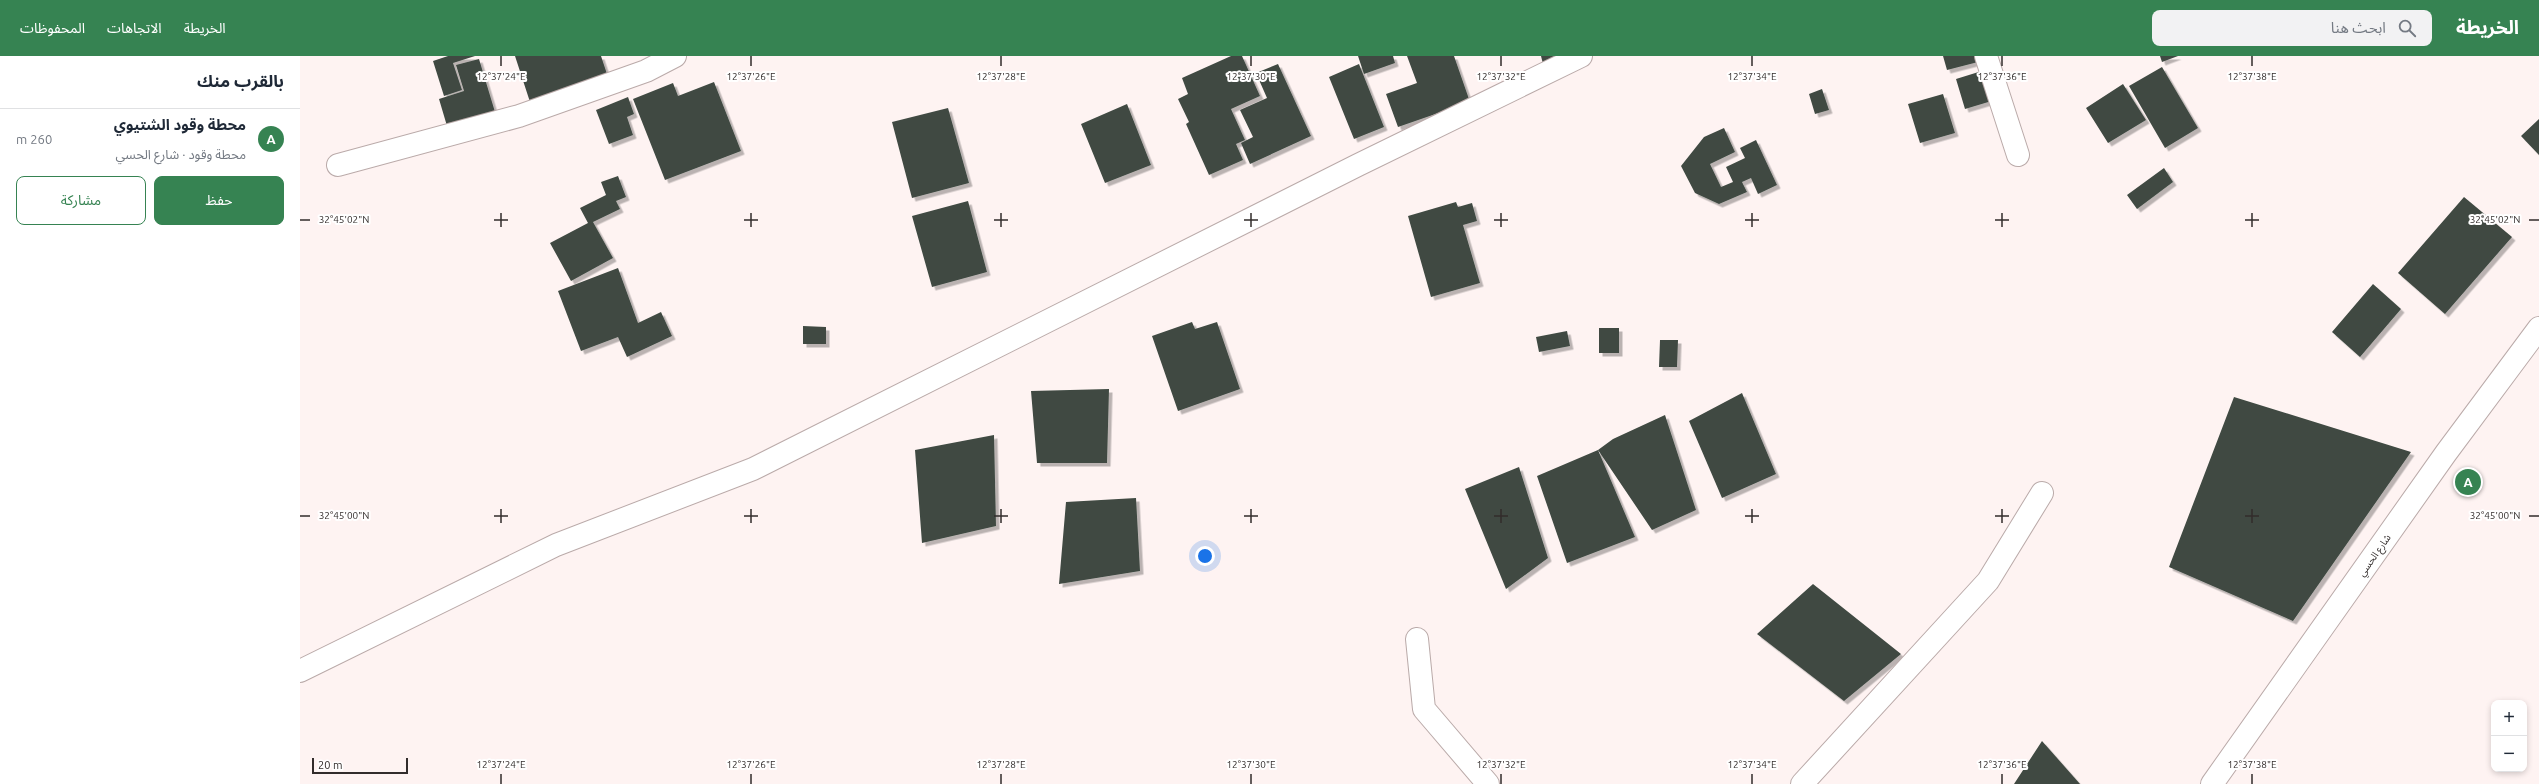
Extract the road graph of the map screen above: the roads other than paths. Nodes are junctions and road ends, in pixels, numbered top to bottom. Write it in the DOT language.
graph roads {
  1 [pos="675,56"];
  2 [pos="1581,56"];
  3 [pos="1986,56"];
  4 [pos="2018,155"];
  5 [pos="338,165"];
  6 [pos="2539,328"];
  7 [pos="2042,493"];
  8 [pos="1417,639"];
  9 [pos="300,671"];
  10 [pos="1488,784"];
  11 [pos="1802,784"];
  12 [pos="2212,784"];
  1 -- 5 [label="street"];
  2 -- 9 [label="street"];
  3 -- 4 [label="street"];
  6 -- 12 [label="street, شارع الحسي"];
  7 -- 11 [label="street"];
  8 -- 10 [label="street"];
}
